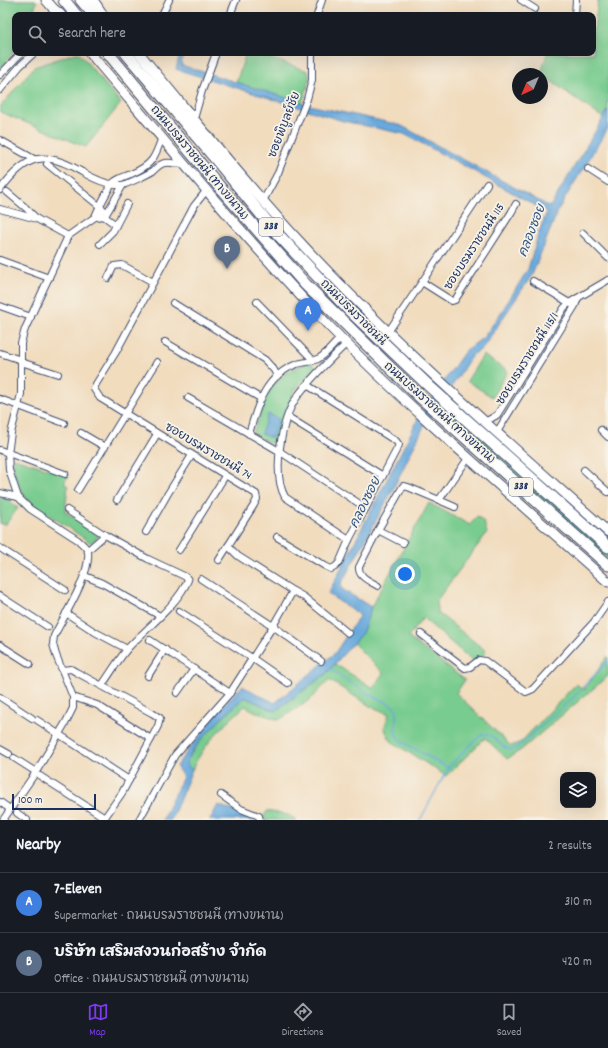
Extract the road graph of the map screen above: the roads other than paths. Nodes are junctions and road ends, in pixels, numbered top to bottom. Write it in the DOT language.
graph roads {
  1 [pos="46,0"];
  2 [pos="64,0"];
  3 [pos="81,0"];
  4 [pos="94,0"];
  5 [pos="169,0"];
  6 [pos="236,0"];
  7 [pos="322,0"];
  8 [pos="521,0"];
  9 [pos="576,0"];
  10 [pos="535,9"];
  11 [pos="56,12"];
  12 [pos="74,12"];
  13 [pos="91,12"];
  14 [pos="100,12"];
  15 [pos="105,12"];
  16 [pos="163,12"];
  17 [pos="231,12"];
  18 [pos="318,12"];
  19 [pos="575,12"];
  20 [pos="18,56"];
  21 [pos="31,56"];
  22 [pos="93,56"];
  23 [pos="102,56"];
  24 [pos="110,56"];
  25 [pos="130,56"];
  26 [pos="144,56"];
  27 [pos="215,56"];
  28 [pos="312,56"];
  29 [pos="0,74"];
  30 [pos="0,90"];
  31 [pos="143,95"];
  32 [pos="194,119"];
  33 [pos="162,137"];
  34 [pos="0,140"];
  35 [pos="34,159"];
  36 [pos="47,164"];
  37 [pos="184,164"];
  38 [pos="146,165"];
  39 [pos="588,169"];
  40 [pos="151,172"];
  41 [pos="608,182"];
  42 [pos="112,184"];
  43 [pos="487,184"];
  44 [pos="123,185"];
  45 [pos="0,190"];
  46 [pos="206,191"];
  47 [pos="7,192"];
  48 [pos="263,201"];
  49 [pos="127,204"];
  50 [pos="516,204"];
  51 [pos="0,208"];
  52 [pos="97,212"];
  53 [pos="106,214"];
  54 [pos="37,219"];
  55 [pos="116,224"];
  56 [pos="583,234"];
  57 [pos="68,236"];
  58 [pos="100,244"];
  59 [pos="608,258"];
  60 [pos="0,260"];
  61 [pos="48,278"];
  62 [pos="108,278"];
  63 [pos="608,280"];
  64 [pos="534,281"];
  65 [pos="153,282"];
  66 [pos="422,282"];
  67 [pos="257,302"];
  68 [pos="173,304"];
  69 [pos="572,304"];
  70 [pos="0,306"];
  71 [pos="31,317"];
  72 [pos="550,330"];
  73 [pos="388,332"];
  74 [pos="557,334"];
  75 [pos="344,340"];
  76 [pos="165,342"];
  77 [pos="0,353"];
  78 [pos="316,360"];
  79 [pos="21,361"];
  80 [pos="157,362"];
  81 [pos="325,366"];
  82 [pos="528,366"];
  83 [pos="535,370"];
  84 [pos="58,374"];
  85 [pos="277,376"];
  86 [pos="307,385"];
  87 [pos="445,393"];
  88 [pos="188,398"];
  89 [pos="260,398"];
  90 [pos="0,399"];
  91 [pos="18,405"];
  92 [pos="126,412"];
  93 [pos="497,415"];
  94 [pos="288,417"];
  95 [pos="503,420"];
  96 [pos="485,422"];
  97 [pos="64,423"];
  98 [pos="601,430"];
  99 [pos="497,432"];
  100 [pos="81,433"];
  101 [pos="157,434"];
  102 [pos="248,434"];
  103 [pos="608,437"];
  104 [pos="105,447"];
  105 [pos="0,450"];
  106 [pos="279,451"];
  107 [pos="8,453"];
  108 [pos="192,455"];
  109 [pos="469,457"];
  110 [pos="584,470"];
  111 [pos="66,474"];
  112 [pos="224,476"];
  113 [pos="383,476"];
  114 [pos="78,490"];
  115 [pos="608,492"];
  116 [pos="0,493"];
  117 [pos="18,497"];
  118 [pos="117,500"];
  119 [pos="439,500"];
  120 [pos="455,507"];
  121 [pos="366,508"];
  122 [pos="68,510"];
  123 [pos="378,530"];
  124 [pos="608,531"];
  125 [pos="146,532"];
  126 [pos="105,535"];
  127 [pos="277,537"];
  128 [pos="349,540"];
  129 [pos="403,543"];
  130 [pos="228,546"];
  131 [pos="608,547"];
  132 [pos="0,548"];
  133 [pos="88,550"];
  134 [pos="179,550"];
  135 [pos="219,560"];
  136 [pos="608,565"];
  137 [pos="85,576"];
  138 [pos="201,579"];
  139 [pos="608,582"];
  140 [pos="378,586"];
  141 [pos="65,590"];
  142 [pos="293,591"];
  143 [pos="0,596"];
  144 [pos="608,602"];
  145 [pos="179,611"];
  146 [pos="66,613"];
  147 [pos="160,616"];
  148 [pos="273,626"];
  149 [pos="48,628"];
  150 [pos="348,633"];
  151 [pos="421,634"];
  152 [pos="150,640"];
  153 [pos="0,644"];
  154 [pos="128,649"];
  155 [pos="165,650"];
  156 [pos="252,658"];
  157 [pos="322,660"];
  158 [pos="30,664"];
  159 [pos="194,669"];
  160 [pos="62,670"];
  161 [pos="148,676"];
  162 [pos="288,683"];
  163 [pos="102,685"];
  164 [pos="177,693"];
  165 [pos="230,693"];
  166 [pos="0,697"];
  167 [pos="73,697"];
  168 [pos="58,734"];
  169 [pos="151,740"];
  170 [pos="0,749"];
  171 [pos="38,774"];
  172 [pos="129,780"];
  173 [pos="221,795"];
  174 [pos="0,802"];
  175 [pos="10,809"];
  176 [pos="17,813"];
  177 [pos="104,819"];
  178 [pos="3,820"];
  179 [pos="27,820"];
  180 [pos="139,820"];
  181 [pos="260,820"];
  1 -- 11 [label="main road"];
  2 -- 12 [label="highway"];
  3 -- 13 [label="highway"];
  4 -- 14 [label="highway"];
  4 -- 15 [label="main road"];
  5 -- 16 [label="street"];
  6 -- 17 [label="street"];
  7 -- 18 [label="street"];
  8 -- 10 [label="street"];
  9 -- 19 [label="street"];
  20 -- 29 [label="street"];
  21 -- 30 [label="street"];
  22 -- 33 [label="main road, ถนนบรมราชชนนี (ทางขนาน) / 338"];
  23 -- 31 [label="highway"];
  24 -- 31 [label="highway, ถนนบรมราชชนนี / 338"];
  25 -- 87 [label="highway, ถนนบรมราชชนนี / 338"];
  26 -- 32 [label="main road, ถนนบรมราชชนนี (ทางขนาน) / 338"];
  27 -- 32 [label="street"];
  28 -- 48 [label="street, ซอยพิบูลย์ชัย"];
  31 -- 136 [label="highway, ถนนบรมราชชนนี / 338"];
  32 -- 48 [label="main road, ถนนบรมราชชนนี (ทางขนาน) / 338"];
  33 -- 37 [label="main road, ถนนบรมราชชนนี (ทางขนาน) / 338"];
  33 -- 38 [label="street"];
  34 -- 35 [label="street"];
  35 -- 42 [label="street"];
  35 -- 45 [label="street"];
  36 -- 52 [label="street"];
  37 -- 40 [label="street"];
  37 -- 46 [label="main road, ถนนบรมราชชนนี (ทางขนาน) / 338"];
  38 -- 40 [label="street"];
  38 -- 42 [label="street"];
  39 -- 41 [label="street"];
  40 -- 44 [label="street"];
  42 -- 44 [label="street"];
  42 -- 52 [label="street"];
  43 -- 66 [label="street"];
  44 -- 53 [label="street"];
  46 -- 65 [label="street, ซอยบรมราชชนนี 74"];
  46 -- 75 [label="main road, ถนนบรมราชชนนี (ทางขนาน) / 338"];
  47 -- 54 [label="street"];
  48 -- 73 [label="main road, ถนนบรมราชชนนี (ทางขนาน) / 338"];
  49 -- 55 [label="street"];
  50 -- 66 [label="street, ซอยบรมราชชนนี 115"];
  51 -- 54 [label="street"];
  52 -- 53 [label="street"];
  52 -- 53 [label="street"];
  52 -- 57 [label="street"];
  53 -- 55 [label="street"];
  54 -- 57 [label="street"];
  55 -- 58 [label="street"];
  56 -- 59 [label="street"];
  57 -- 61 [label="street"];
  60 -- 61 [label="street"];
  61 -- 71 [label="street"];
  62 -- 65 [label="street"];
  63 -- 69 [label="street, ซอยบรมราชชนนี 115/1"];
  64 -- 69 [label="street"];
  65 -- 92 [label="street, ซอยบรมราชชนนี 74"];
  66 -- 73 [label="street"];
  67 -- 78 [label="street"];
  68 -- 85 [label="street"];
  69 -- 72 [label="street, ซอยบรมราชชนนี 115/1"];
  69 -- 74 [label="street, ซอยบรมราชชนนี 115/1"];
  70 -- 71 [label="street"];
  71 -- 79 [label="street"];
  72 -- 74 [label="street"];
  72 -- 82 [label="street, ซอยบรมราชชนนี 115/1"];
  73 -- 87 [label="main road, ถนนบรมราชชนนี (ทางขนาน) / 338"];
  74 -- 83 [label="street, ซอยบรมราชชนนี 115/1"];
  75 -- 78 [label="street"];
  75 -- 81 [label="street"];
  75 -- 109 [label="main road, ถนนบรมราชชนนี (ทางขนาน) / 338"];
  76 -- 89 [label="street"];
  77 -- 79 [label="street"];
  78 -- 81 [label="street"];
  78 -- 85 [label="street"];
  79 -- 84 [label="street"];
  79 -- 91 [label="street"];
  80 -- 92 [label="street"];
  81 -- 86 [label="street"];
  82 -- 83 [label="street"];
  82 -- 93 [label="street, ซอยบรมราชชนนี 115/1"];
  83 -- 95 [label="street, ซอยบรมราชชนนี 115/1"];
  85 -- 89 [label="street"];
  86 -- 94 [label="street"];
  86 -- 113 [label="street"];
  87 -- 96 [label="main road, ถนนบรมราชชนนี (ทางขนาน) / 338"];
  87 -- 131 [label="highway, ถนนบรมราชชนนี / 338"];
  88 -- 102 [label="street"];
  89 -- 102 [label="street"];
  90 -- 91 [label="street"];
  91 -- 97 [label="street"];
  91 -- 107 [label="street"];
  92 -- 101 [label="street, ซอยบรมราชชนนี 74"];
  92 -- 104 [label="street"];
  93 -- 95 [label="street"];
  93 -- 96 [label="street, ซอยบรมราชชนนี 115/1"];
  94 -- 106 [label="street"];
  94 -- 113 [label="street"];
  95 -- 99 [label="street, ซอยบรมราชชนนี 115/1"];
  96 -- 99 [label="main road, ถนนบรมราชชนนี (ทางขนาน) / 338"];
  98 -- 103 [label="street"];
  99 -- 124 [label="main road, ถนนบรมราชชนนี (ทางขนาน) / 338"];
  100 -- 104 [label="street"];
  101 -- 108 [label="street, ซอยบรมราชชนนี 74"];
  101 -- 118 [label="street"];
  102 -- 106 [label="street"];
  104 -- 114 [label="street"];
  105 -- 107 [label="street"];
  106 -- 121 [label="street"];
  106 -- 128 [label="street"];
  107 -- 111 [label="street"];
  107 -- 117 [label="street"];
  108 -- 112 [label="street, ซอยบรมราชชนนี 74"];
  108 -- 125 [label="street"];
  109 -- 119 [label="street"];
  109 -- 139 [label="main road, ถนนบรมราชชนนี (ทางขนาน) / 338"];
  110 -- 115 [label="street"];
  112 -- 130 [label="street, ซอยบรมราชชนนี 74"];
  112 -- 134 [label="street"];
  113 -- 121 [label="street"];
  116 -- 117 [label="street"];
  117 -- 133 [label="street"];
  119 -- 120 [label="street"];
  119 -- 123 [label="street"];
  121 -- 128 [label="street"];
  122 -- 126 [label="street"];
  123 -- 129 [label="street"];
  123 -- 140 [label="street"];
  126 -- 133 [label="street"];
  126 -- 147 [label="street"];
  127 -- 128 [label="street"];
  130 -- 135 [label="street, ซอยบรมราชชนนี 74"];
  130 -- 142 [label="street"];
  132 -- 141 [label="street"];
  133 -- 137 [label="street"];
  137 -- 146 [label="street"];
  137 -- 147 [label="street"];
  138 -- 148 [label="street"];
  142 -- 148 [label="street"];
  142 -- 150 [label="street"];
  143 -- 149 [label="street"];
  144 -- 151 [label="street"];
  145 -- 156 [label="street"];
  146 -- 154 [label="street"];
  146 -- 160 [label="street"];
  147 -- 154 [label="street"];
  148 -- 156 [label="street"];
  148 -- 157 [label="street"];
  152 -- 155 [label="street"];
  153 -- 158 [label="street"];
  154 -- 163 [label="street"];
  155 -- 159 [label="street"];
  155 -- 161 [label="street"];
  156 -- 162 [label="street"];
  156 -- 165 [label="street"];
  159 -- 164 [label="street"];
  159 -- 165 [label="street"];
  160 -- 163 [label="street"];
  160 -- 167 [label="street"];
  163 -- 169 [label="street"];
  165 -- 180 [label="street"];
  166 -- 168 [label="street"];
  167 -- 168 [label="street"];
  167 -- 169 [label="street"];
  168 -- 171 [label="street"];
  168 -- 172 [label="street"];
  169 -- 172 [label="street"];
  170 -- 171 [label="street"];
  171 -- 175 [label="street"];
  171 -- 177 [label="street"];
  172 -- 177 [label="street"];
  173 -- 181 [label="street"];
  174 -- 175 [label="street"];
  175 -- 178 [label="street"];
  176 -- 179 [label="street"];
}
